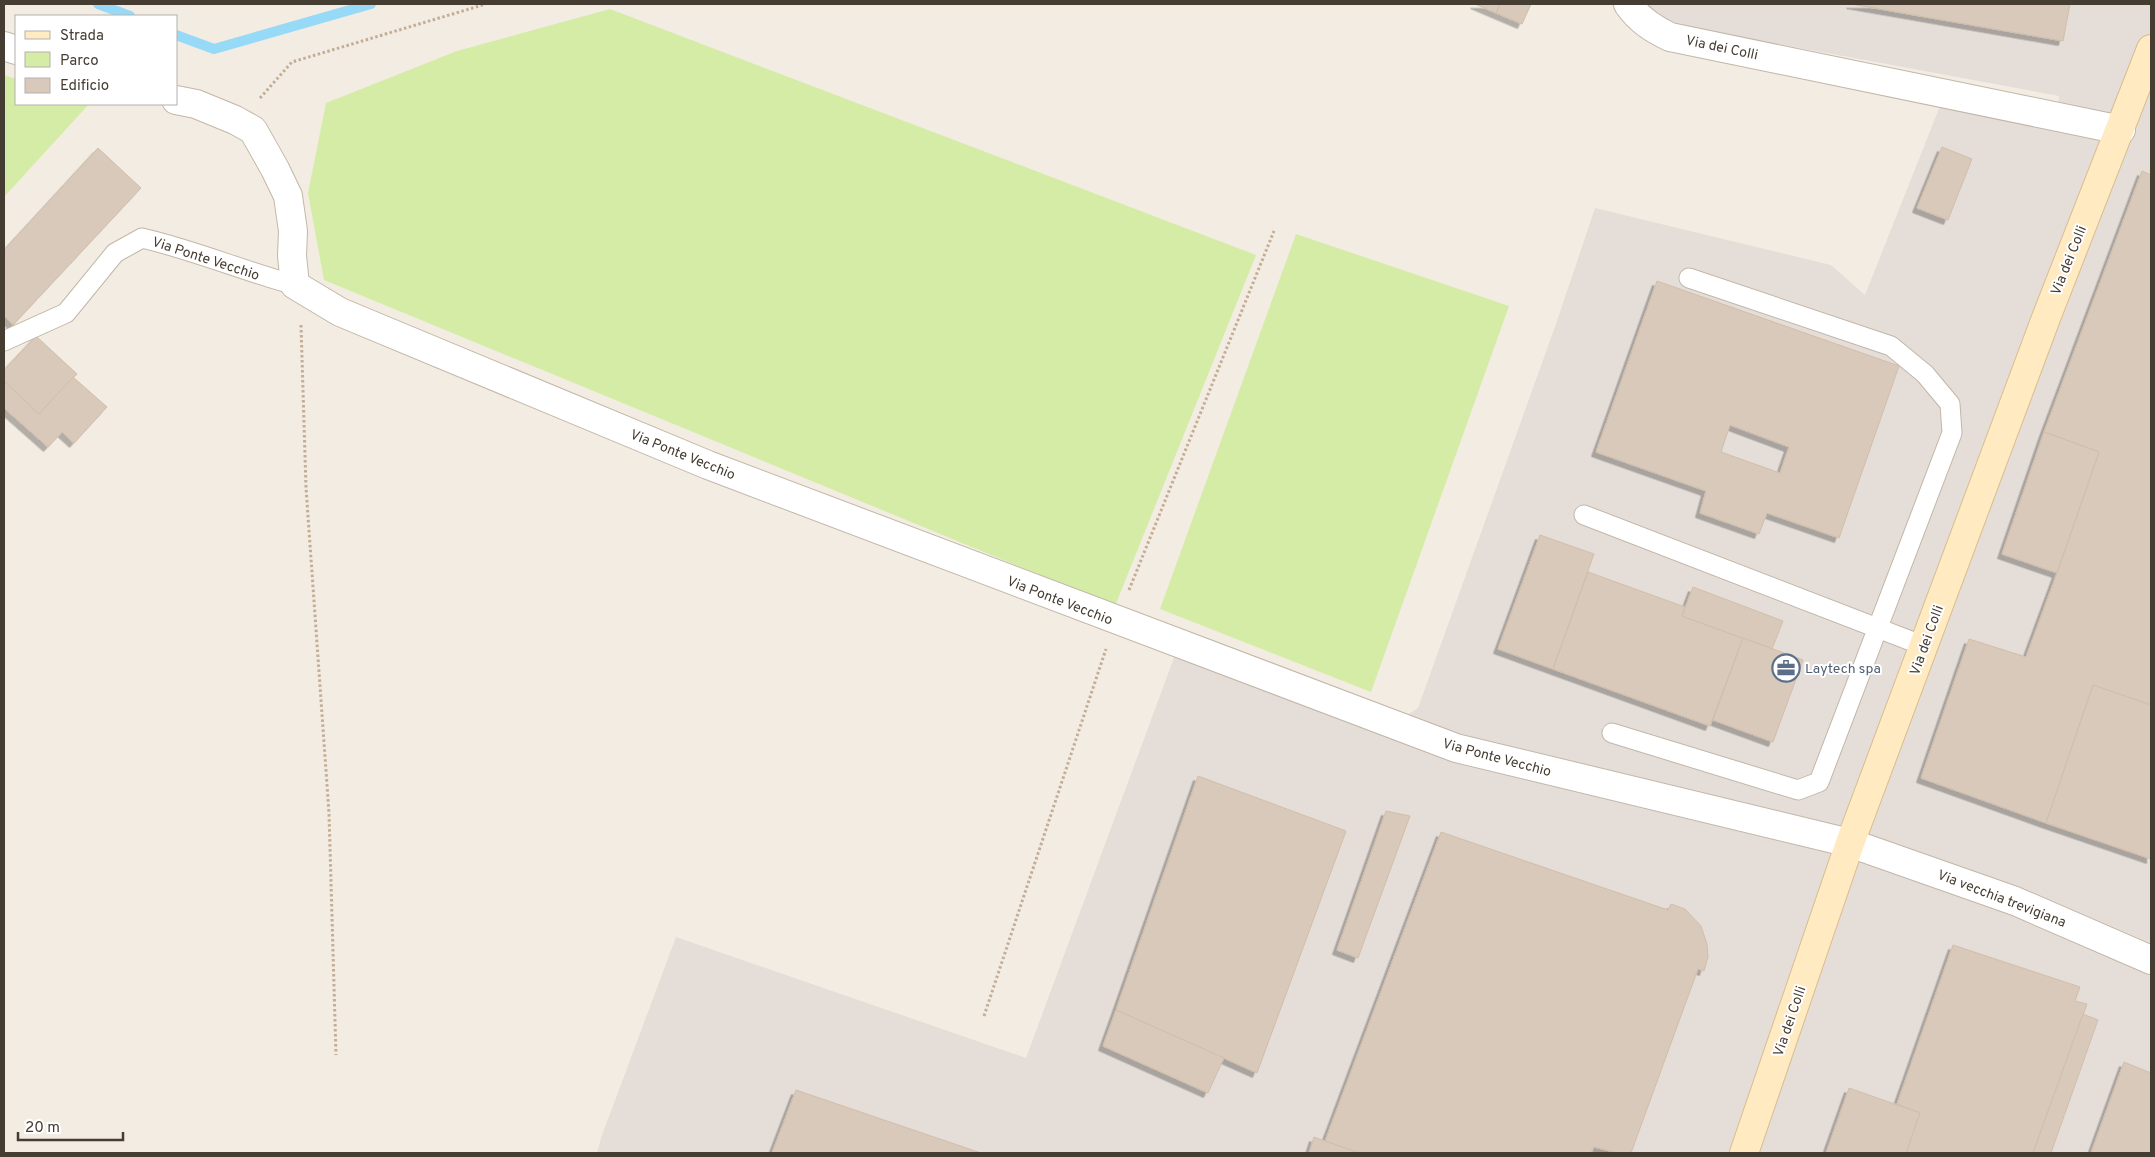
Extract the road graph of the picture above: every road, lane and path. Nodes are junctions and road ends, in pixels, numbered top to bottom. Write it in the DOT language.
graph roads {
  1 [pos="486,4"];
  2 [pos="1628,4"];
  3 [pos="2151,49"];
  4 [pos="178,100"];
  5 [pos="253,130"];
  6 [pos="2121,130"];
  7 [pos="1274,231"];
  8 [pos="1689,278"];
  9 [pos="295,285"];
  10 [pos="4,341"];
  11 [pos="1584,515"];
  12 [pos="1116,621"];
  13 [pos="1877,628"];
  14 [pos="1924,646"];
  15 [pos="1612,733"];
  16 [pos="1850,843"];
  17 [pos="2151,960"];
  18 [pos="984,1016"];
  19 [pos="336,1055"];
  20 [pos="1744,1153"];
  1 -- 5 [label="path"];
  2 -- 6 [label="street, Via dei Colli"];
  3 -- 6 [label="street, Via dei Colli"];
  4 -- 5 [label="street"];
  5 -- 9 [label="street"];
  6 -- 14 [label="street, Via dei Colli"];
  7 -- 12 [label="path"];
  8 -- 13 [label="lane"];
  9 -- 10 [label="lane, Via Ponte Vecchio"];
  9 -- 12 [label="street, Via Ponte Vecchio"];
  9 -- 19 [label="path"];
  11 -- 13 [label="lane"];
  12 -- 16 [label="street, Via Ponte Vecchio"];
  12 -- 18 [label="path"];
  13 -- 14 [label="lane"];
  13 -- 15 [label="lane"];
  14 -- 16 [label="street, Via dei Colli"];
  16 -- 17 [label="street, Via vecchia trevigiana"];
  16 -- 20 [label="street, Via dei Colli"];
}
